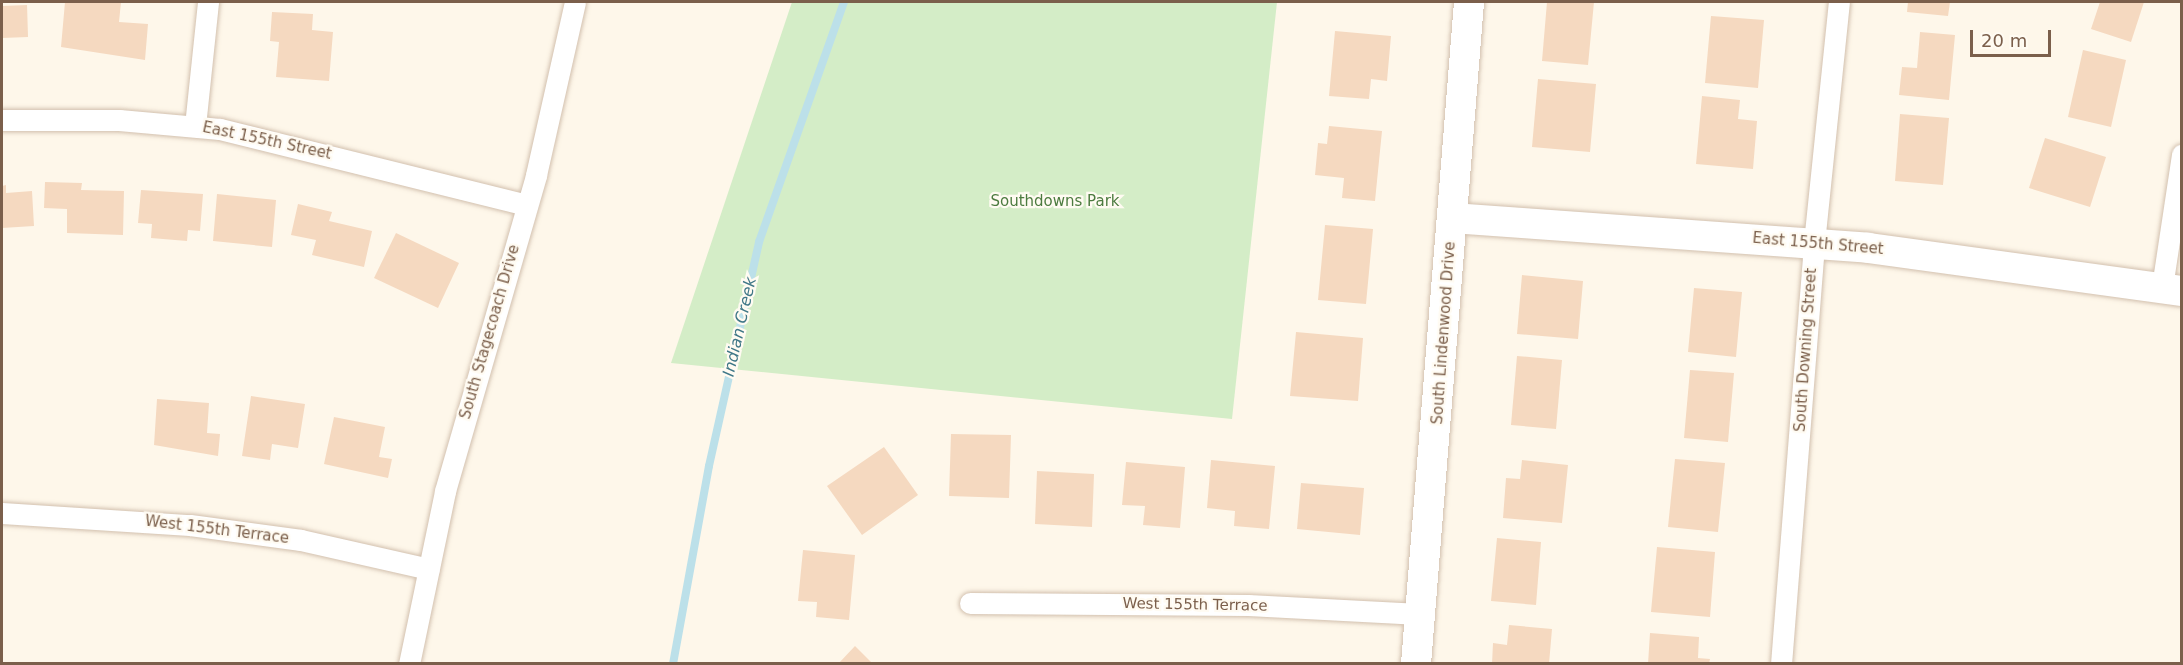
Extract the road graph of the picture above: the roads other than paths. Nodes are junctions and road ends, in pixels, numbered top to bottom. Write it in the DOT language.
graph roads {
  1 [pos="208,2"];
  2 [pos="575,2"];
  3 [pos="1469,2"];
  4 [pos="1839,2"];
  5 [pos="2,120"];
  6 [pos="195,126"];
  7 [pos="2181,155"];
  8 [pos="527,205"];
  9 [pos="1453,218"];
  10 [pos="1814,243"];
  11 [pos="2172,289"];
  12 [pos="2,513"];
  13 [pos="429,569"];
  14 [pos="970,603"];
  15 [pos="1420,614"];
  16 [pos="409,663"];
  17 [pos="1416,663"];
  18 [pos="1781,663"];
  1 -- 6 [label="street"];
  2 -- 8 [label="street, South Stagecoach Drive"];
  3 -- 9 [label="street, South Lindenwood Drive"];
  4 -- 10 [label="street, South Downing Street"];
  5 -- 6 [label="street, East 155th Street"];
  6 -- 8 [label="street, East 155th Street"];
  7 -- 11 [label="street"];
  8 -- 13 [label="street, South Stagecoach Drive"];
  9 -- 10 [label="street, East 155th Street"];
  9 -- 15 [label="street, South Lindenwood Drive"];
  10 -- 11 [label="street, East 155th Street"];
  10 -- 18 [label="street, South Downing Street"];
  12 -- 13 [label="street, West 155th Terrace"];
  13 -- 16 [label="street, South Stagecoach Drive"];
  14 -- 15 [label="street, West 155th Terrace"];
  15 -- 17 [label="street, South Lindenwood Drive"];
}
